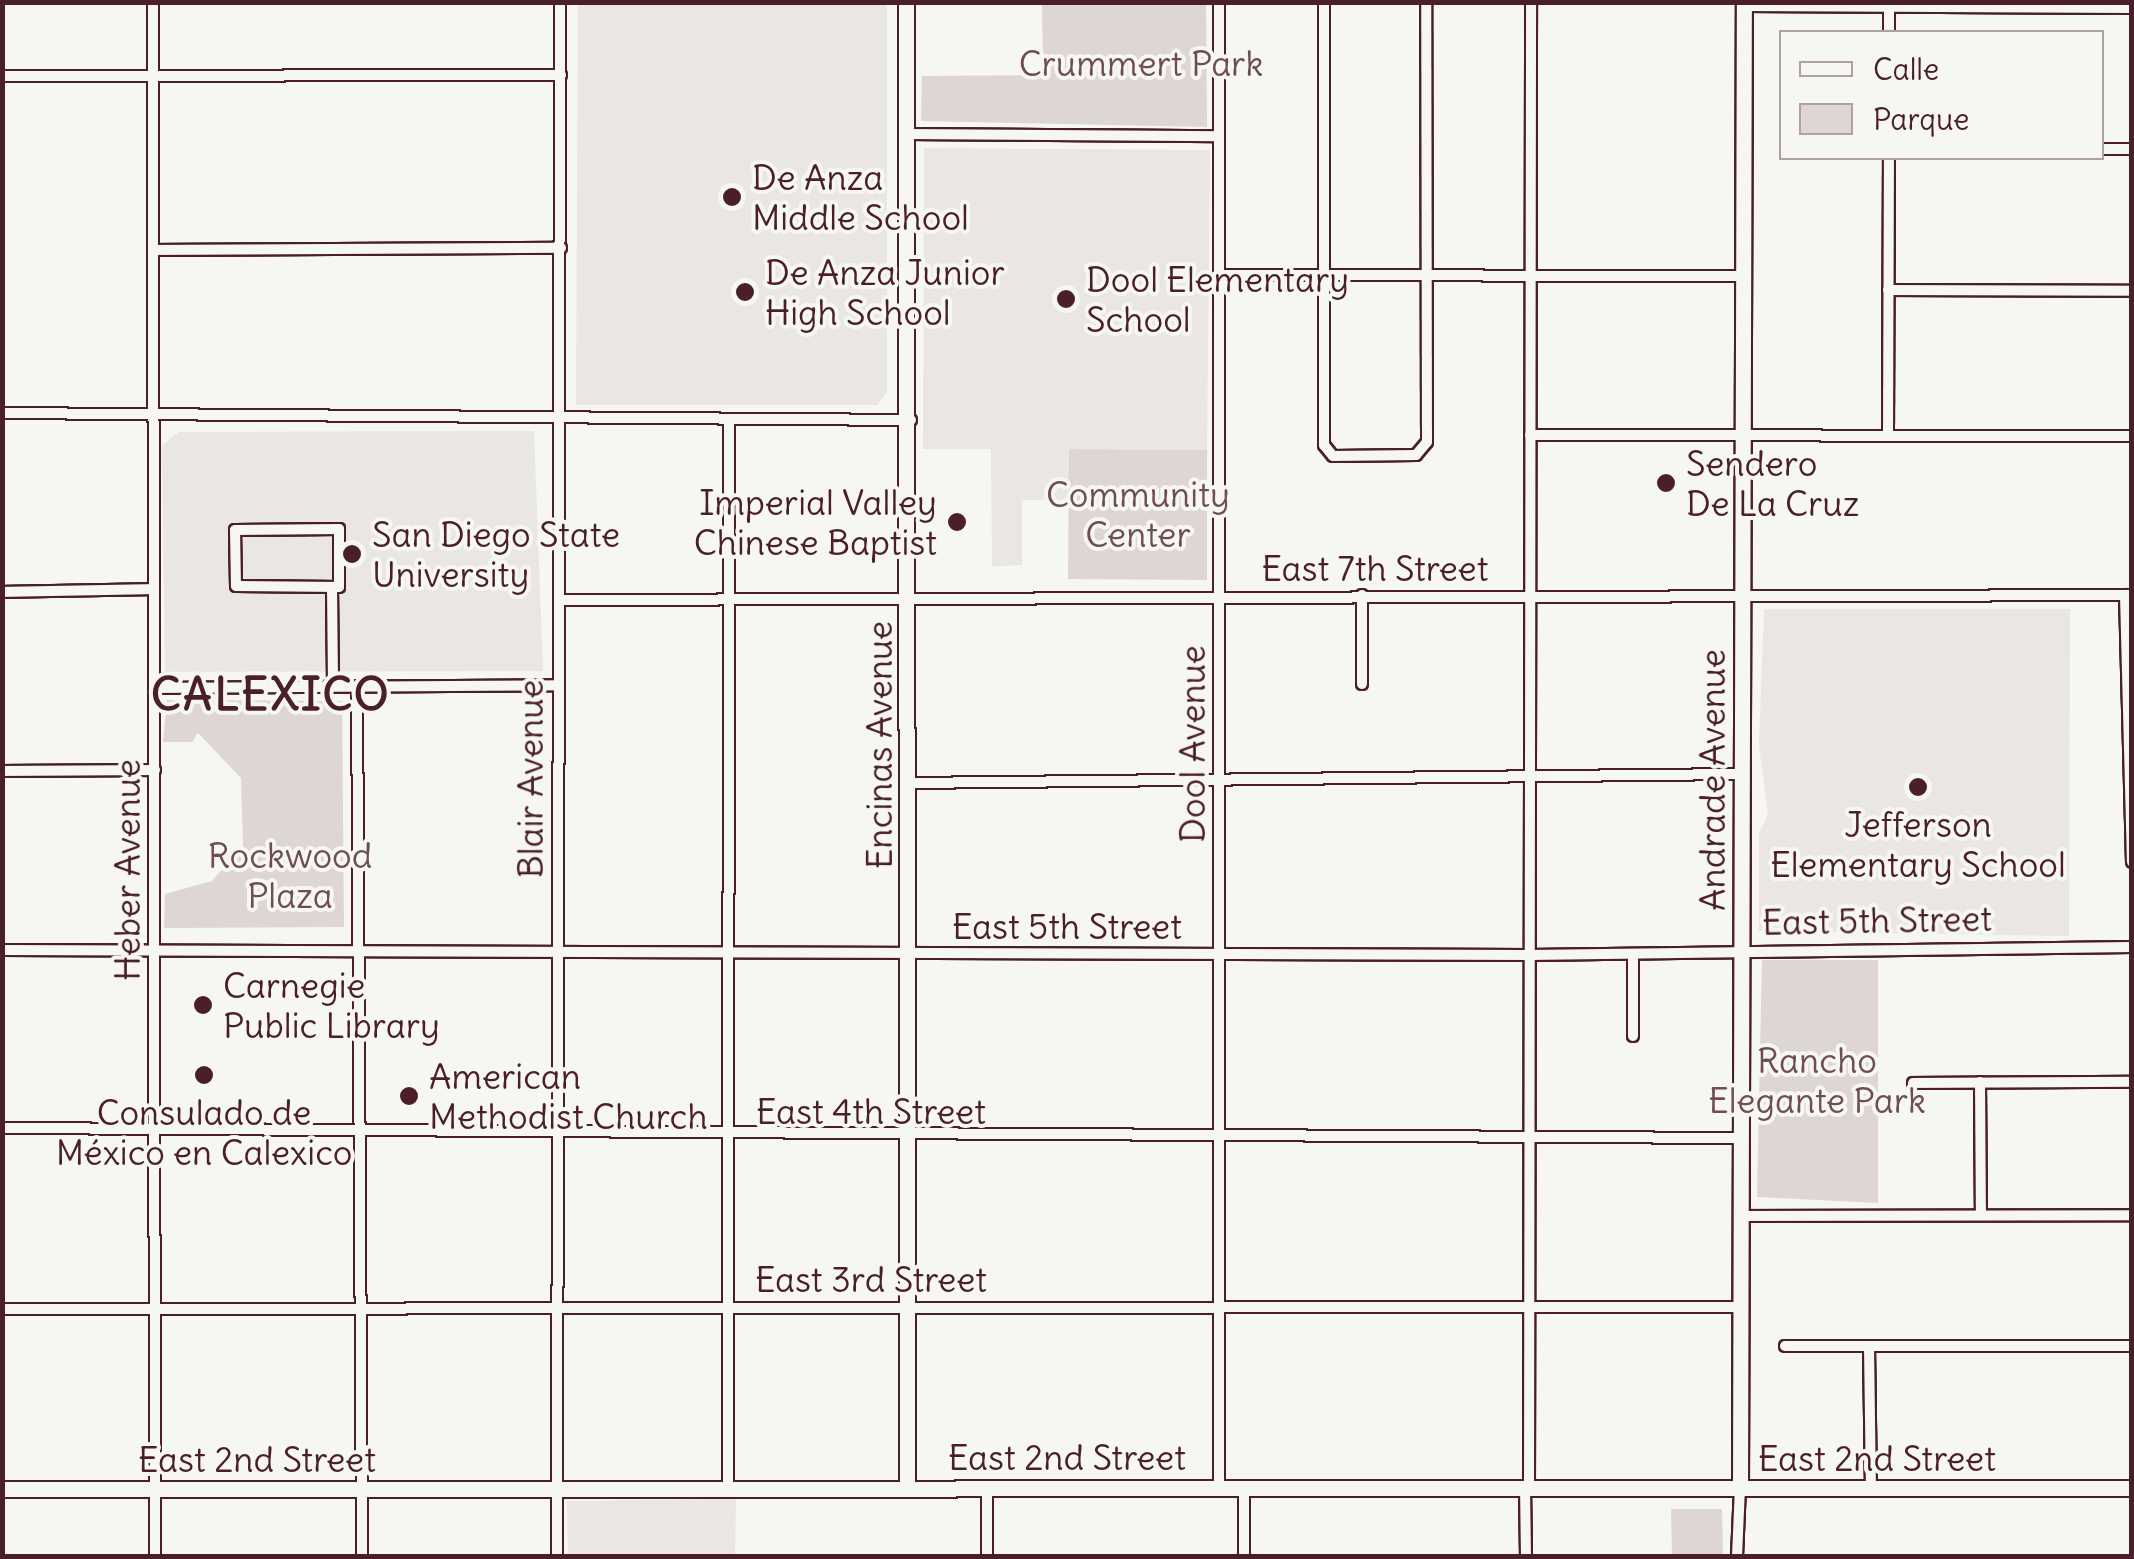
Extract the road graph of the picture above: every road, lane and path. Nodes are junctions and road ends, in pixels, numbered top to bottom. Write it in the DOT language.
graph roads {
  1 [pos="153,2"];
  2 [pos="560,2"];
  3 [pos="906,2"];
  4 [pos="1219,2"];
  5 [pos="1324,2"];
  6 [pos="1426,2"];
  7 [pos="1531,2"];
  8 [pos="1744,4"];
  9 [pos="1889,6"];
  10 [pos="2132,8"];
  11 [pos="1889,30"];
  12 [pos="152,75"];
  13 [pos="561,75"];
  14 [pos="2,76"];
  15 [pos="911,134"];
  16 [pos="1219,136"];
  17 [pos="2104,149"];
  18 [pos="2132,149"];
  19 [pos="1889,160"];
  20 [pos="561,248"];
  21 [pos="153,250"];
  22 [pos="1220,274"];
  23 [pos="1324,275"];
  24 [pos="1425,275"];
  25 [pos="1531,276"];
  26 [pos="1743,276"];
  27 [pos="1888,290"];
  28 [pos="2132,290"];
  29 [pos="2,413"];
  30 [pos="154,414"];
  31 [pos="912,420"];
  32 [pos="558,421"];
  33 [pos="729,421"];
  34 [pos="1530,436"];
  35 [pos="1743,436"];
  36 [pos="1888,436"];
  37 [pos="2132,436"];
  38 [pos="332,586"];
  39 [pos="153,589"];
  40 [pos="2,592"];
  41 [pos="1362,595"];
  42 [pos="1528,595"];
  43 [pos="2128,595"];
  44 [pos="1220,596"];
  45 [pos="1742,596"];
  46 [pos="909,597"];
  47 [pos="730,598"];
  48 [pos="559,600"];
  49 [pos="1362,684"];
  50 [pos="559,685"];
  51 [pos="332,686"];
  52 [pos="357,686"];
  53 [pos="155,688"];
  54 [pos="2,770"];
  55 [pos="155,770"];
  56 [pos="1529,774"];
  57 [pos="1743,774"];
  58 [pos="1219,778"];
  59 [pos="908,782"];
  60 [pos="2132,862"];
  61 [pos="2132,946"];
  62 [pos="2,950"];
  63 [pos="155,950"];
  64 [pos="1742,950"];
  65 [pos="358,951"];
  66 [pos="729,952"];
  67 [pos="556,954"];
  68 [pos="908,954"];
  69 [pos="1218,954"];
  70 [pos="1633,954"];
  71 [pos="1529,955"];
  72 [pos="1633,1036"];
  73 [pos="1980,1082"];
  74 [pos="2132,1082"];
  75 [pos="1914,1083"];
  76 [pos="155,1126"];
  77 [pos="2,1128"];
  78 [pos="360,1128"];
  79 [pos="556,1138"];
  80 [pos="728,1138"];
  81 [pos="1218,1138"];
  82 [pos="1528,1138"];
  83 [pos="1740,1138"];
  84 [pos="907,1139"];
  85 [pos="1981,1215"];
  86 [pos="2132,1215"];
  87 [pos="1740,1216"];
  88 [pos="1217,1305"];
  89 [pos="556,1306"];
  90 [pos="908,1306"];
  91 [pos="359,1307"];
  92 [pos="728,1307"];
  93 [pos="1528,1307"];
  94 [pos="1740,1307"];
  95 [pos="2,1309"];
  96 [pos="153,1310"];
  97 [pos="1785,1346"];
  98 [pos="2132,1346"];
  99 [pos="1869,1347"];
  100 [pos="1219,1486"];
  101 [pos="1244,1486"];
  102 [pos="1527,1486"];
  103 [pos="1740,1487"];
  104 [pos="556,1488"];
  105 [pos="728,1488"];
  106 [pos="907,1488"];
  107 [pos="987,1488"];
  108 [pos="1871,1488"];
  109 [pos="2132,1488"];
  110 [pos="2,1489"];
  111 [pos="361,1489"];
  112 [pos="156,1490"];
  113 [pos="156,1556"];
  114 [pos="362,1556"];
  115 [pos="557,1556"];
  116 [pos="987,1556"];
  117 [pos="1244,1556"];
  118 [pos="1526,1556"];
  119 [pos="1737,1556"];
  1 -- 12 [label="street, Heber Avenue"];
  2 -- 13 [label="street, Blair Avenue"];
  3 -- 15 [label="street, Encinas Avenue"];
  4 -- 16 [label="street, Dool Avenue"];
  5 -- 23 [label="street"];
  6 -- 24 [label="street"];
  7 -- 25 [label="street"];
  8 -- 9 [label="street"];
  8 -- 26 [label="street, Andrade Avenue"];
  9 -- 10 [label="street"];
  9 -- 11 [label="street"];
  12 -- 13 [label="street"];
  12 -- 14 [label="street"];
  12 -- 21 [label="street, Heber Avenue"];
  13 -- 20 [label="street, Blair Avenue"];
  15 -- 16 [label="street"];
  15 -- 31 [label="street, Encinas Avenue"];
  16 -- 22 [label="street, Dool Avenue"];
  17 -- 18 [label="street"];
  19 -- 27 [label="street"];
  20 -- 21 [label="street"];
  20 -- 32 [label="street, Blair Avenue"];
  21 -- 30 [label="street, Heber Avenue"];
  22 -- 23 [label="street"];
  22 -- 44 [label="street, Dool Avenue"];
  23 -- 24 [label="street"];
  23 -- 24 [label="street"];
  24 -- 25 [label="street"];
  25 -- 26 [label="street"];
  25 -- 34 [label="street"];
  26 -- 35 [label="street, Andrade Avenue"];
  27 -- 28 [label="street"];
  27 -- 36 [label="street"];
  29 -- 30 [label="street"];
  30 -- 32 [label="street"];
  30 -- 39 [label="street, Heber Avenue"];
  31 -- 33 [label="street"];
  31 -- 46 [label="street, Encinas Avenue"];
  32 -- 33 [label="street"];
  32 -- 48 [label="street, Blair Avenue"];
  33 -- 47 [label="street"];
  34 -- 35 [label="street"];
  34 -- 42 [label="street"];
  35 -- 36 [label="street"];
  35 -- 45 [label="street, Andrade Avenue"];
  36 -- 37 [label="street"];
  38 -- 38 [label="street"];
  38 -- 51 [label="street"];
  39 -- 40 [label="street"];
  39 -- 53 [label="street, Heber Avenue"];
  41 -- 42 [label="street, East 7th Street"];
  41 -- 44 [label="street, East 7th Street"];
  41 -- 49 [label="street"];
  42 -- 45 [label="street, East 7th Street"];
  42 -- 56 [label="street"];
  43 -- 45 [label="street, East 7th Street"];
  43 -- 60 [label="street"];
  44 -- 46 [label="street, East 7th Street"];
  44 -- 58 [label="street, Dool Avenue"];
  45 -- 57 [label="street, Andrade Avenue"];
  46 -- 47 [label="street, East 7th Street"];
  46 -- 59 [label="street, Encinas Avenue"];
  47 -- 48 [label="street, East 7th Street"];
  47 -- 66 [label="street"];
  48 -- 50 [label="street, Blair Avenue"];
  50 -- 52 [label="street"];
  50 -- 67 [label="street, Blair Avenue"];
  51 -- 52 [label="street"];
  51 -- 53 [label="street"];
  52 -- 65 [label="street"];
  53 -- 55 [label="street, Heber Avenue"];
  54 -- 55 [label="street"];
  55 -- 63 [label="street, Heber Avenue"];
  56 -- 57 [label="street"];
  56 -- 58 [label="street"];
  56 -- 71 [label="street"];
  57 -- 64 [label="street, Andrade Avenue"];
  58 -- 59 [label="street"];
  58 -- 69 [label="street, Dool Avenue"];
  59 -- 68 [label="street, Encinas Avenue"];
  61 -- 64 [label="street, East 5th Street"];
  62 -- 63 [label="street, East 5th Street"];
  63 -- 65 [label="street, East 5th Street"];
  63 -- 76 [label="street, Heber Avenue"];
  64 -- 70 [label="street, East 5th Street"];
  64 -- 83 [label="street, Andrade Avenue"];
  65 -- 67 [label="street, East 5th Street"];
  65 -- 78 [label="street"];
  66 -- 67 [label="street, East 5th Street"];
  66 -- 68 [label="street, East 5th Street"];
  66 -- 80 [label="street"];
  67 -- 79 [label="street, Blair Avenue"];
  68 -- 69 [label="street, East 5th Street"];
  68 -- 84 [label="street, Encinas Avenue"];
  69 -- 71 [label="street, East 5th Street"];
  69 -- 81 [label="street, Dool Avenue"];
  70 -- 71 [label="street, East 5th Street"];
  70 -- 72 [label="street"];
  71 -- 82 [label="street"];
  73 -- 74 [label="street"];
  73 -- 75 [label="street"];
  73 -- 85 [label="street"];
  76 -- 77 [label="street, East 4th Street"];
  76 -- 78 [label="street, East 4th Street"];
  76 -- 96 [label="street, Heber Avenue"];
  78 -- 79 [label="street, East 4th Street"];
  78 -- 91 [label="street"];
  79 -- 80 [label="street, East 4th Street"];
  79 -- 89 [label="street, Blair Avenue"];
  80 -- 84 [label="street, East 4th Street"];
  80 -- 92 [label="street"];
  81 -- 82 [label="street, East 4th Street"];
  81 -- 84 [label="street, East 4th Street"];
  81 -- 88 [label="street, Dool Avenue"];
  82 -- 83 [label="street, East 4th Street"];
  82 -- 93 [label="street"];
  83 -- 87 [label="street, Andrade Avenue"];
  84 -- 90 [label="street, Encinas Avenue"];
  85 -- 86 [label="street"];
  85 -- 87 [label="street"];
  87 -- 94 [label="street, Andrade Avenue"];
  88 -- 90 [label="street, East 3rd Street"];
  88 -- 93 [label="street, East 3rd Street"];
  88 -- 100 [label="street, Dool Avenue"];
  89 -- 91 [label="street, East 3rd Street"];
  89 -- 92 [label="street, East 3rd Street"];
  89 -- 104 [label="street, Blair Avenue"];
  90 -- 92 [label="street, East 3rd Street"];
  90 -- 106 [label="street, Encinas Avenue"];
  91 -- 96 [label="street, East 3rd Street"];
  91 -- 111 [label="street"];
  92 -- 105 [label="street"];
  93 -- 94 [label="street, East 3rd Street"];
  93 -- 102 [label="street"];
  94 -- 103 [label="street, Andrade Avenue"];
  95 -- 96 [label="street, East 3rd Street"];
  96 -- 112 [label="street, Heber Avenue"];
  97 -- 99 [label="street"];
  98 -- 99 [label="street"];
  99 -- 108 [label="street"];
  100 -- 101 [label="street, East 2nd Street"];
  100 -- 107 [label="street, East 2nd Street"];
  101 -- 102 [label="street, East 2nd Street"];
  101 -- 117 [label="street"];
  102 -- 103 [label="street, East 2nd Street"];
  102 -- 118 [label="street"];
  103 -- 108 [label="street, East 2nd Street"];
  103 -- 119 [label="street, Andrade Avenue"];
  104 -- 105 [label="street, East 2nd Street"];
  104 -- 111 [label="street, East 2nd Street"];
  104 -- 115 [label="street, Blair Avenue"];
  105 -- 106 [label="street, East 2nd Street"];
  106 -- 107 [label="street, East 2nd Street"];
  107 -- 116 [label="street"];
  108 -- 109 [label="street, East 2nd Street"];
  110 -- 112 [label="street, East 2nd Street"];
  111 -- 112 [label="street, East 2nd Street"];
  111 -- 114 [label="street"];
  112 -- 113 [label="street, Heber Avenue"];
}
